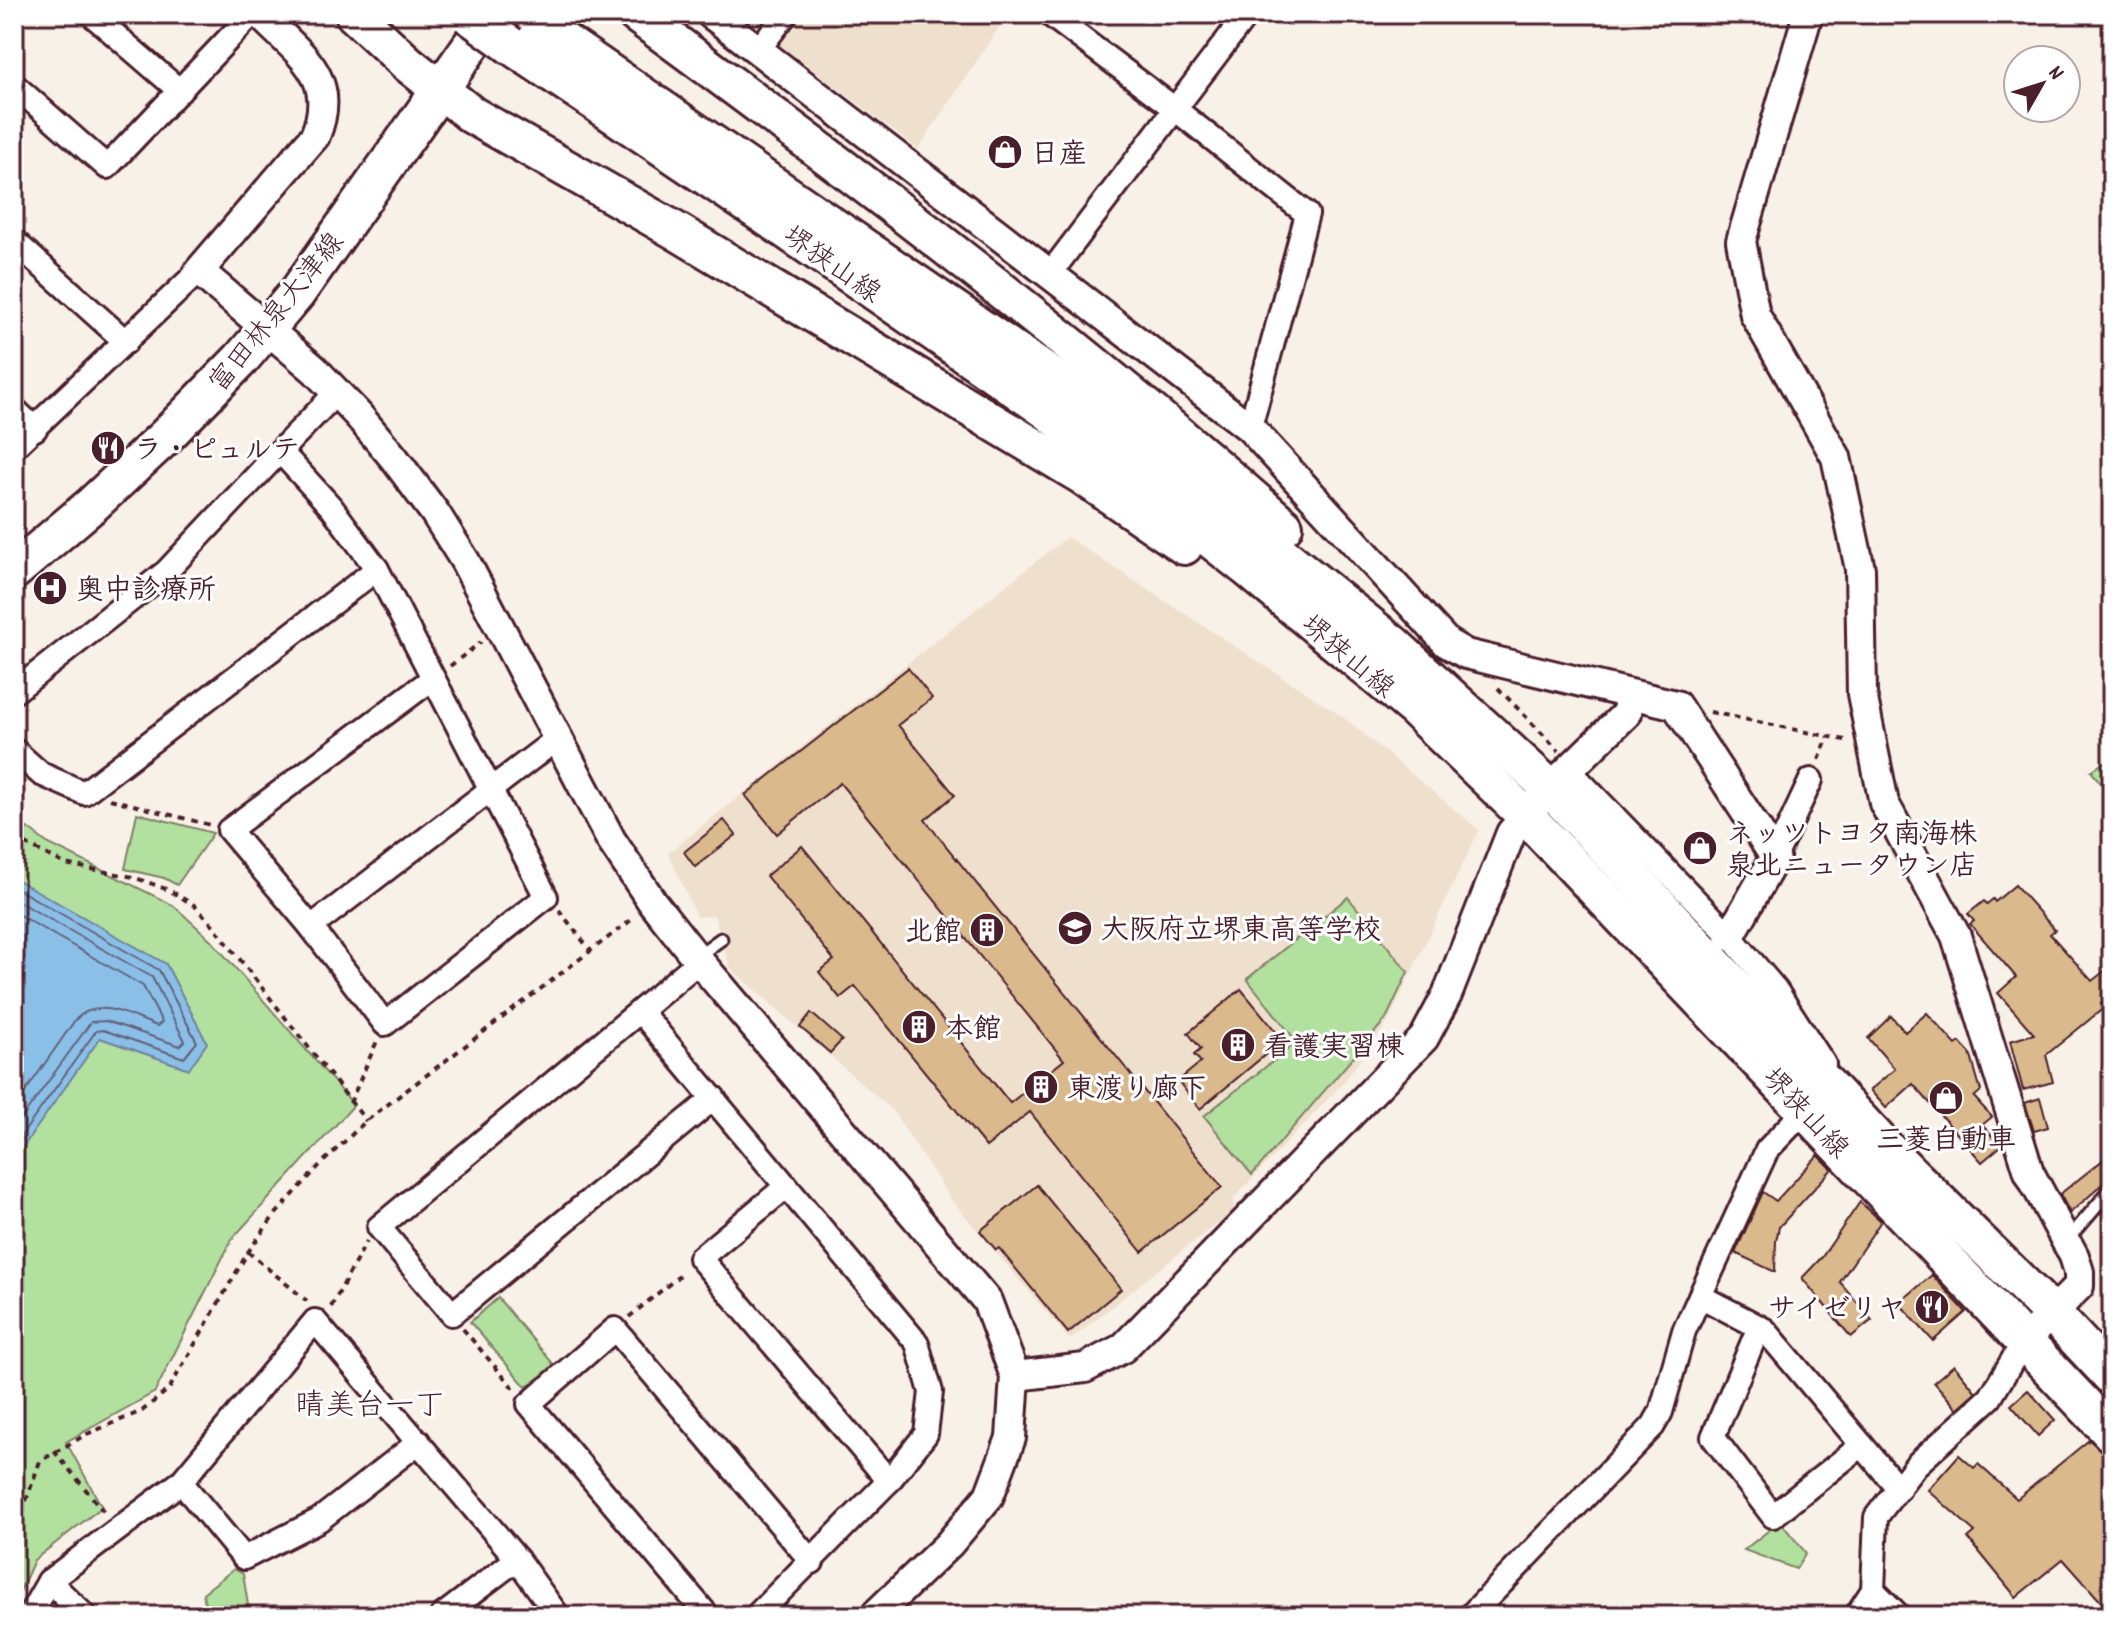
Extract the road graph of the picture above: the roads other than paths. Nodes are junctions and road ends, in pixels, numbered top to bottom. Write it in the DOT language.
graph roads {
  1 [pos="91,14"];
  2 [pos="252,14"];
  3 [pos="260,14"];
  4 [pos="354,14"];
  5 [pos="467,14"];
  6 [pos="636,14"];
  7 [pos="711,14"];
  8 [pos="786,14"];
  9 [pos="1049,14"];
  10 [pos="1247,14"];
  11 [pos="1808,14"];
  12 [pos="514,23"];
  13 [pos="758,50"];
  14 [pos="14,85"];
  15 [pos="180,91"];
  16 [pos="440,91"];
  17 [pos="1175,109"];
  18 [pos="14,241"];
  19 [pos="199,271"];
  20 [pos="1049,275"];
  21 [pos="268,327"];
  22 [pos="126,342"];
  23 [pos="336,393"];
  24 [pos="14,409"];
  25 [pos="1250,428"];
  26 [pos="35,429"];
  27 [pos="14,447"];
  28 [pos="280,451"];
  29 [pos="377,569"];
  30 [pos="14,571"];
  31 [pos="1393,644"];
  32 [pos="1361,666"];
  33 [pos="432,679"];
  34 [pos="14,692"];
  35 [pos="1629,695"];
  36 [pos="558,738"];
  37 [pos="14,750"];
  38 [pos="1561,771"];
  39 [pos="1811,780"];
  40 [pos="489,789"];
  41 [pos="1525,815"];
  42 [pos="1775,857"];
  43 [pos="311,927"];
  44 [pos="1730,936"];
  45 [pos="721,939"];
  46 [pos="698,959"];
  47 [pos="640,1011"];
  48 [pos="714,1098"];
  49 [pos="1817,1098"];
  50 [pos="787,1186"];
  51 [pos="2112,1188"];
  52 [pos="2066,1242"];
  53 [pos="1700,1296"];
  54 [pos="2053,1314"];
  55 [pos="1759,1327"];
  56 [pos="2024,1341"];
  57 [pos="1015,1376"];
  58 [pos="2112,1377"];
  59 [pos="2112,1434"];
  60 [pos="419,1442"];
  61 [pos="1862,1445"];
  62 [pos="889,1481"];
  63 [pos="181,1482"];
  64 [pos="1899,1489"];
  65 [pos="517,1559"];
  66 [pos="812,1562"];
  67 [pos="49,1581"];
  68 [pos="1873,1590"];
  69 [pos="29,1616"];
  70 [pos="85,1616"];
  71 [pos="442,1616"];
  72 [pos="558,1616"];
  73 [pos="708,1616"];
  74 [pos="756,1616"];
  75 [pos="874,1616"];
  76 [pos="1470,1616"];
  77 [pos="1856,1616"];
  78 [pos="1899,1616"];
  1 -- 15 [label="street"];
  2 -- 15 [label="street"];
  3 -- 19 [label="street"];
  4 -- 16 [label="main road"];
  5 -- 12 [label="main road, 堺狭山線, bridge"];
  6 -- 31 [label="main road"];
  7 -- 13 [label="street"];
  8 -- 13 [label="street"];
  9 -- 17 [label="street"];
  10 -- 17 [label="street"];
  11 -- 52 [label="street"];
  12 -- 16 [label="main road, 富田林泉大津線"];
  12 -- 31 [label="main road, 堺狭山線"];
  12 -- 32 [label="main road, 堺狭山線"];
  13 -- 20 [label="street"];
  14 -- 15 [label="street"];
  16 -- 21 [label="main road, 富田林泉大津線"];
  16 -- 32 [label="main road"];
  17 -- 20 [label="street"];
  17 -- 25 [label="street"];
  18 -- 22 [label="street"];
  19 -- 21 [label="street"];
  19 -- 22 [label="street"];
  20 -- 25 [label="street"];
  21 -- 23 [label="street"];
  21 -- 30 [label="main road, 富田林泉大津線"];
  22 -- 26 [label="street"];
  23 -- 28 [label="street"];
  23 -- 36 [label="street"];
  24 -- 26 [label="street"];
  25 -- 35 [label="street"];
  26 -- 27 [label="street"];
  28 -- 29 [label="street"];
  28 -- 34 [label="street"];
  29 -- 33 [label="street"];
  29 -- 37 [label="street"];
  31 -- 38 [label="main road, 堺狭山線"];
  32 -- 41 [label="main road, 堺狭山線"];
  33 -- 40 [label="street"];
  33 -- 43 [label="street"];
  35 -- 38 [label="street"];
  35 -- 42 [label="street"];
  36 -- 40 [label="street"];
  36 -- 46 [label="street"];
  38 -- 41 [label="street"];
  38 -- 44 [label="street"];
  38 -- 49 [label="main road, 堺狭山線"];
  39 -- 42 [label="street"];
  40 -- 43 [label="street"];
  40 -- 43 [label="street"];
  41 -- 49 [label="main road, 堺狭山線"];
  41 -- 57 [label="street"];
  42 -- 44 [label="street"];
  44 -- 49 [label="street"];
  45 -- 46 [label="lane"];
  46 -- 47 [label="street"];
  46 -- 57 [label="street"];
  47 -- 48 [label="street"];
  47 -- 48 [label="street"];
  48 -- 50 [label="street"];
  49 -- 53 [label="street"];
  49 -- 54 [label="main road, 堺狭山線"];
  49 -- 56 [label="main road, 堺狭山線"];
  50 -- 62 [label="street"];
  50 -- 62 [label="street"];
  51 -- 52 [label="lane"];
  52 -- 54 [label="street"];
  53 -- 55 [label="street"];
  53 -- 76 [label="street"];
  54 -- 56 [label="street"];
  54 -- 58 [label="main road, 堺狭山線"];
  55 -- 61 [label="street"];
  55 -- 61 [label="street"];
  56 -- 59 [label="main road, 堺狭山線"];
  56 -- 64 [label="street"];
  57 -- 75 [label="street"];
  60 -- 63 [label="street"];
  60 -- 63 [label="street"];
  60 -- 65 [label="street"];
  61 -- 64 [label="street"];
  62 -- 66 [label="street"];
  63 -- 67 [label="street"];
  64 -- 68 [label="street"];
  65 -- 71 [label="street"];
  65 -- 72 [label="street"];
  66 -- 73 [label="street"];
  66 -- 74 [label="street"];
  67 -- 69 [label="street"];
  67 -- 70 [label="street"];
  68 -- 77 [label="street"];
  68 -- 78 [label="street"];
}
